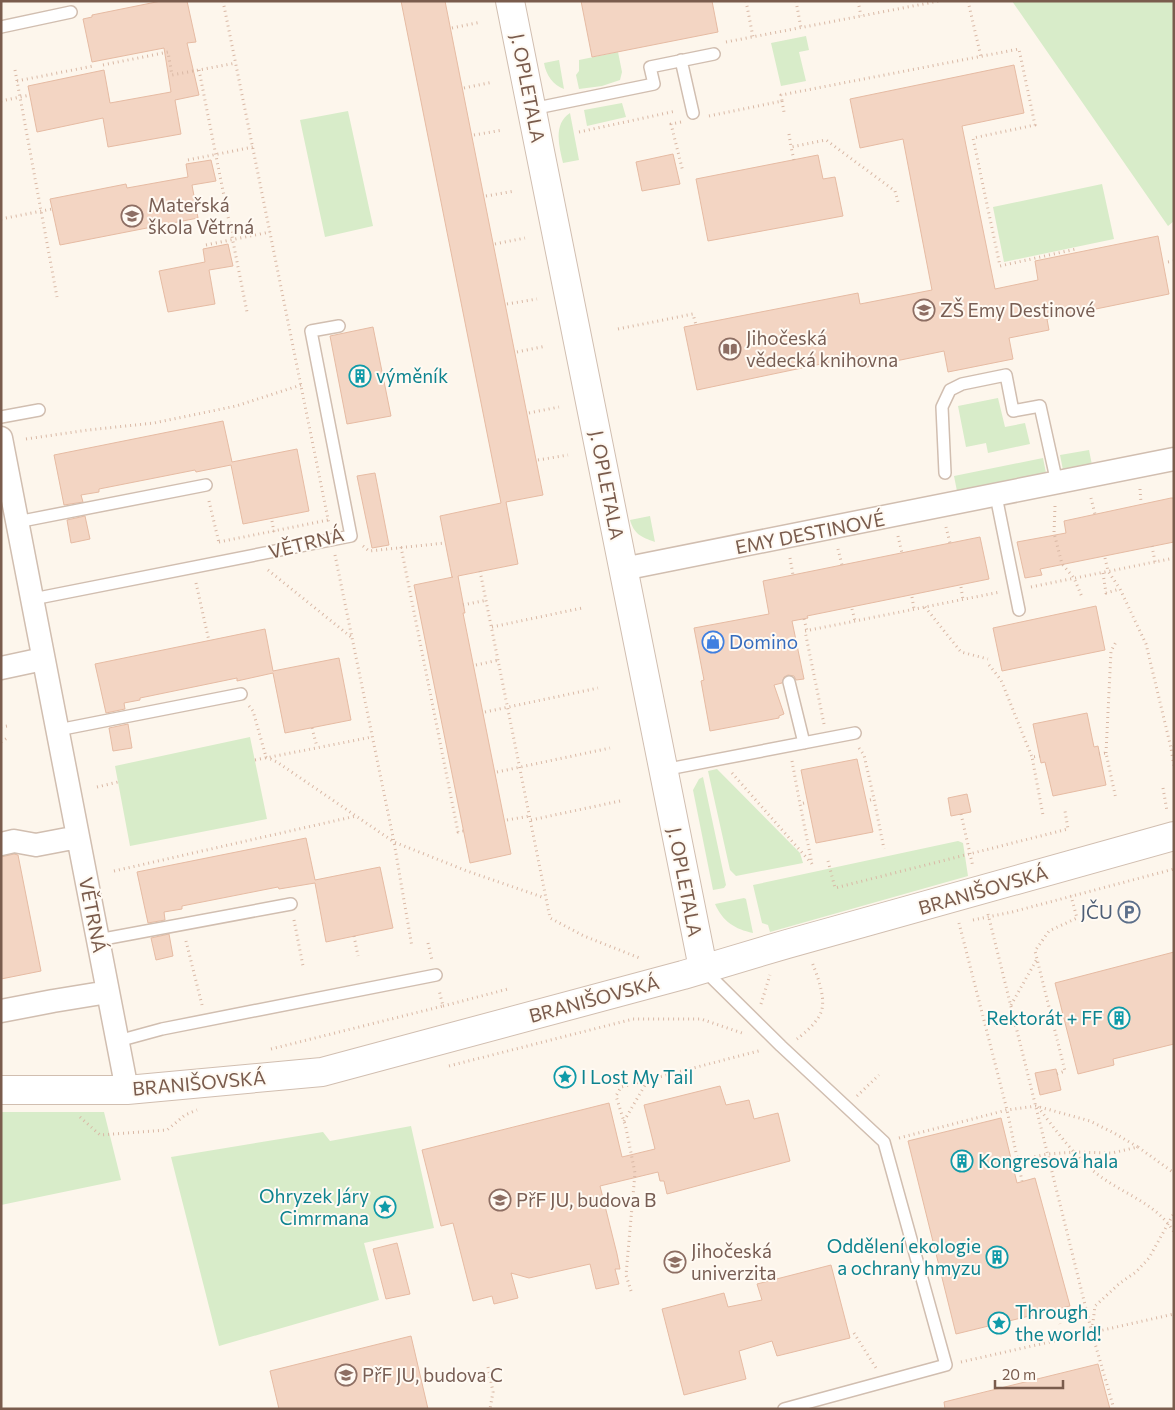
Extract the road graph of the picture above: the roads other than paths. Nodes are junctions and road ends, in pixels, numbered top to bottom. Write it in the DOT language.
graph roads {
  1 [pos="510,1"];
  2 [pos="71,12"];
  3 [pos="1,28"];
  4 [pos="714,54"];
  5 [pos="681,60"];
  6 [pos="532,109"];
  7 [pos="694,115"];
  8 [pos="339,326"];
  9 [pos="39,410"];
  10 [pos="1,417"];
  11 [pos="1,438"];
  12 [pos="1174,459"];
  13 [pos="945,473"];
  14 [pos="206,485"];
  15 [pos="1056,492"];
  16 [pos="996,496"];
  17 [pos="18,522"];
  18 [pos="623,569"];
  19 [pos="33,599"];
  20 [pos="1019,610"];
  21 [pos="43,659"];
  22 [pos="1,668"];
  23 [pos="789,682"];
  24 [pos="241,694"];
  25 [pos="58,730"];
  26 [pos="852,734"];
  27 [pos="804,744"];
  28 [pos="663,770"];
  29 [pos="1171,823"];
  30 [pos="78,837"];
  31 [pos="1,844"];
  32 [pos="291,904"];
  33 [pos="98,940"];
  34 [pos="702,968"];
  35 [pos="436,975"];
  36 [pos="108,992"];
  37 [pos="1,1011"];
  38 [pos="118,1042"];
  39 [pos="1,1090"];
  40 [pos="127,1090"];
  41 [pos="784,1409"];
  1 -- 6 [label="street, J. OPLETALA"];
  2 -- 3 [label="lane"];
  4 -- 5 [label="lane"];
  5 -- 6 [label="lane"];
  5 -- 7 [label="lane"];
  6 -- 18 [label="street, J. OPLETALA"];
  8 -- 19 [label="lane, VĚTRNÁ"];
  9 -- 10 [label="lane"];
  11 -- 17 [label="street, VĚTRNÁ"];
  12 -- 15 [label="street, EMY DESTINOVÉ"];
  13 -- 15 [label="lane"];
  14 -- 17 [label="lane"];
  15 -- 16 [label="street, EMY DESTINOVÉ"];
  16 -- 18 [label="street, EMY DESTINOVÉ"];
  16 -- 20 [label="lane"];
  17 -- 19 [label="street, VĚTRNÁ"];
  18 -- 28 [label="street, J. OPLETALA"];
  19 -- 21 [label="street, VĚTRNÁ"];
  21 -- 22 [label="street"];
  21 -- 25 [label="street, VĚTRNÁ"];
  23 -- 27 [label="lane"];
  24 -- 25 [label="lane"];
  25 -- 30 [label="street, VĚTRNÁ"];
  26 -- 27 [label="lane"];
  27 -- 28 [label="lane"];
  28 -- 34 [label="street, J. OPLETALA"];
  29 -- 34 [label="street, BRANIŠOVSKÁ"];
  30 -- 31 [label="street"];
  30 -- 33 [label="street, VĚTRNÁ"];
  32 -- 33 [label="lane"];
  33 -- 36 [label="street, VĚTRNÁ"];
  34 -- 40 [label="street, BRANIŠOVSKÁ"];
  34 -- 41 [label="lane"];
  35 -- 38 [label="lane"];
  36 -- 37 [label="street"];
  36 -- 38 [label="street, VĚTRNÁ"];
  38 -- 40 [label="street, VĚTRNÁ"];
  39 -- 40 [label="street, BRANIŠOVSKÁ"];
}
